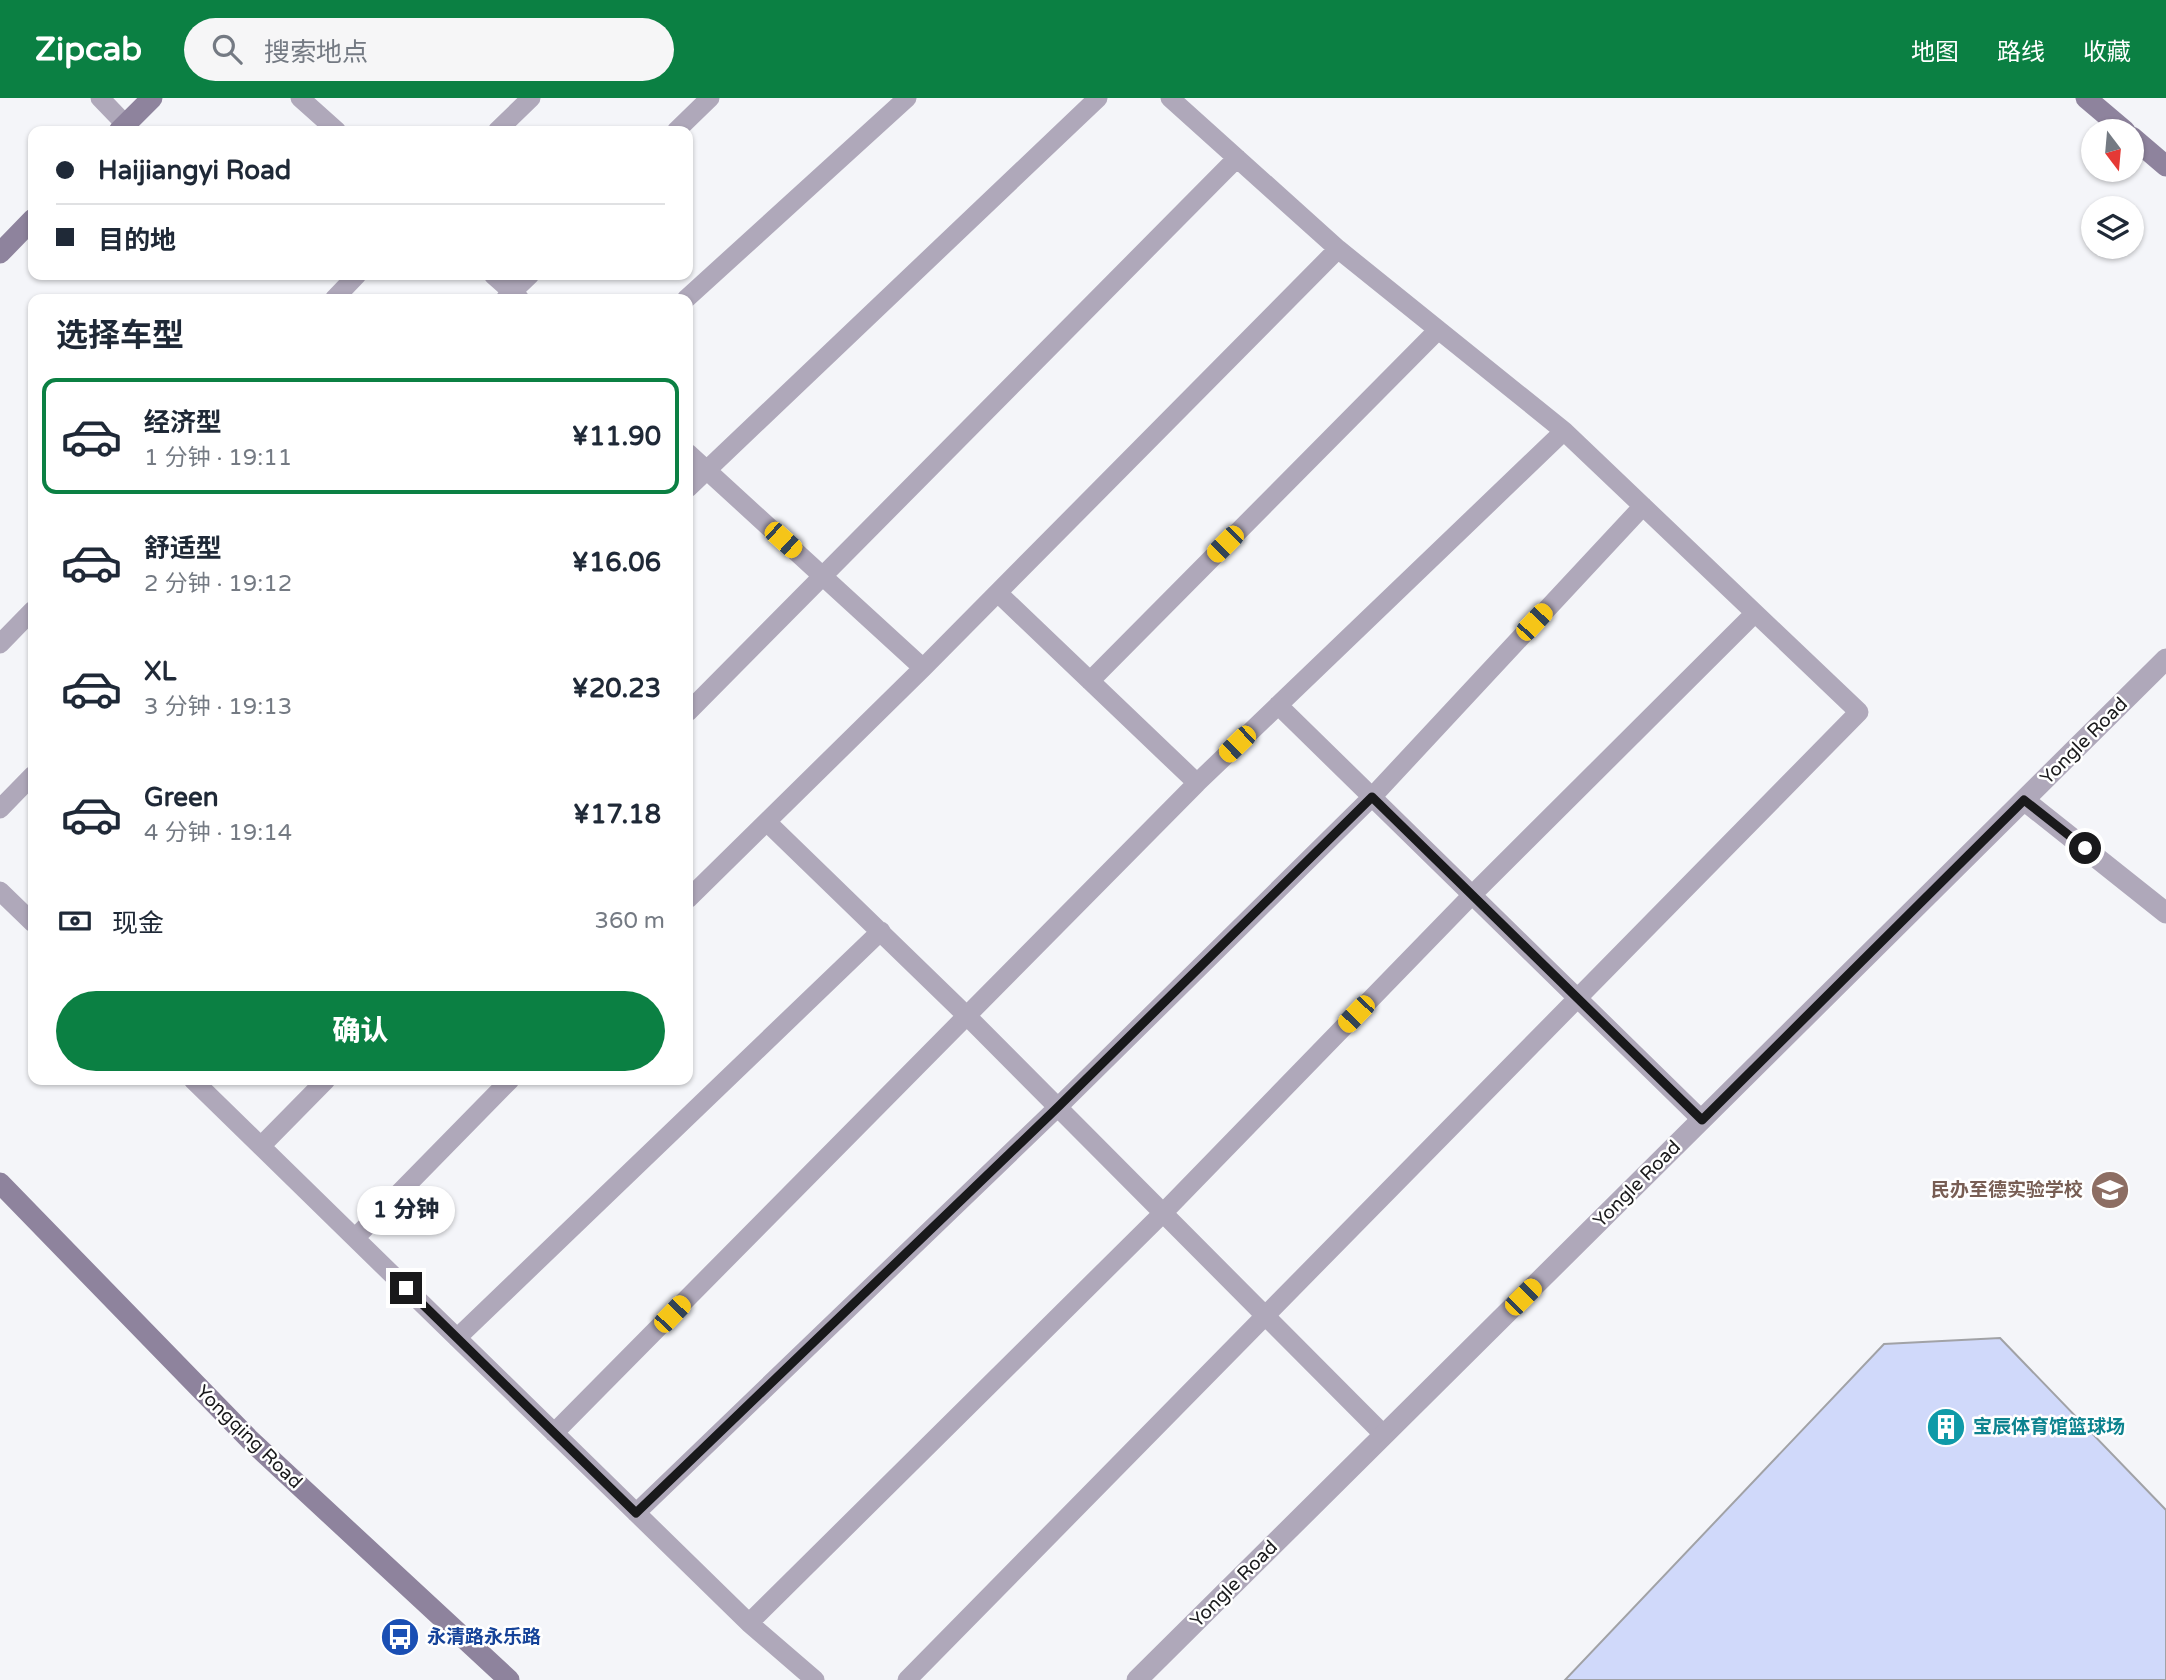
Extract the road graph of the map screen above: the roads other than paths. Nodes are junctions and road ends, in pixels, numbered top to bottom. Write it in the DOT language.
graph roads {
  1 [pos="100,98"];
  2 [pos="152,98"];
  3 [pos="300,98"];
  4 [pos="531,98"];
  5 [pos="710,98"];
  6 [pos="907,98"];
  7 [pos="1098,98"];
  8 [pos="1170,98"];
  9 [pos="2086,98"];
  10 [pos="2111,119"];
  11 [pos="121,126"];
  12 [pos="124,126"];
  13 [pos="331,126"];
  14 [pos="502,126"];
  15 [pos="681,126"];
  16 [pos="2144,147"];
  17 [pos="1237,158"];
  18 [pos="2166,166"];
  19 [pos="28,224"];
  20 [pos="1338,249"];
  21 [pos="0,253"];
  22 [pos="352,280"];
  23 [pos="497,280"];
  24 [pos="526,280"];
  25 [pos="339,294"];
  26 [pos="509,294"];
  27 [pos="514,294"];
  28 [pos="691,294"];
  29 [pos="1438,330"];
  30 [pos="1564,431"];
  31 [pos="693,457"];
  32 [pos="706,469"];
  33 [pos="693,483"];
  34 [pos="1643,506"];
  35 [pos="822,576"];
  36 [pos="998,593"];
  37 [pos="1755,613"];
  38 [pos="28,615"];
  39 [pos="0,644"];
  40 [pos="2166,659"];
  41 [pos="923,668"];
  42 [pos="1090,681"];
  43 [pos="1278,705"];
  44 [pos="693,707"];
  45 [pos="28,780"];
  46 [pos="1197,783"];
  47 [pos="1372,797"];
  48 [pos="2024,800"];
  49 [pos="0,809"];
  50 [pos="767,822"];
  51 [pos="0,891"];
  52 [pos="693,894"];
  53 [pos="1472,895"];
  54 [pos="2166,913"];
  55 [pos="28,918"];
  56 [pos="881,931"];
  57 [pos="1578,998"];
  58 [pos="966,1015"];
  59 [pos="198,1085"];
  60 [pos="321,1085"];
  61 [pos="505,1085"];
  62 [pos="1058,1107"];
  63 [pos="1702,1120"];
  64 [pos="261,1146"];
  65 [pos="0,1183"];
  66 [pos="1163,1213"];
  67 [pos="355,1238"];
  68 [pos="1266,1315"];
  69 [pos="457,1338"];
  70 [pos="554,1433"];
  71 [pos="1384,1435"];
  72 [pos="636,1513"];
  73 [pos="749,1623"];
  74 [pos="509,1680"];
  75 [pos="815,1680"];
  76 [pos="907,1680"];
  77 [pos="1137,1680"];
  1 -- 11 [label="lane"];
  2 -- 12 [label="main road"];
  3 -- 13 [label="lane"];
  4 -- 14 [label="lane"];
  5 -- 15 [label="lane"];
  6 -- 28 [label="lane"];
  7 -- 32 [label="lane"];
  8 -- 17 [label="lane"];
  9 -- 10 [label="main road"];
  16 -- 18 [label="main road"];
  17 -- 20 [label="lane"];
  17 -- 35 [label="lane"];
  19 -- 21 [label="main road"];
  20 -- 29 [label="lane"];
  20 -- 36 [label="lane"];
  22 -- 25 [label="lane"];
  23 -- 26 [label="lane"];
  24 -- 27 [label="lane"];
  29 -- 30 [label="lane"];
  29 -- 42 [label="lane"];
  30 -- 34 [label="lane"];
  30 -- 43 [label="lane"];
  31 -- 32 [label="lane"];
  32 -- 33 [label="lane"];
  32 -- 35 [label="lane"];
  34 -- 37 [label="lane"];
  34 -- 47 [label="lane"];
  35 -- 41 [label="lane"];
  35 -- 44 [label="lane"];
  36 -- 41 [label="lane"];
  36 -- 42 [label="lane"];
  37 -- 53 [label="lane"];
  37 -- 57 [label="lane"];
  38 -- 39 [label="lane"];
  40 -- 48 [label="street, Yongle Road"];
  41 -- 50 [label="lane"];
  42 -- 46 [label="lane"];
  43 -- 46 [label="lane"];
  43 -- 47 [label="lane"];
  45 -- 49 [label="lane"];
  46 -- 58 [label="lane"];
  47 -- 53 [label="lane"];
  47 -- 62 [label="lane"];
  48 -- 54 [label="street"];
  48 -- 63 [label="street, Yongle Road"];
  50 -- 52 [label="lane"];
  50 -- 56 [label="lane"];
  51 -- 55 [label="lane"];
  53 -- 57 [label="lane"];
  53 -- 66 [label="lane"];
  56 -- 58 [label="lane"];
  56 -- 69 [label="lane"];
  57 -- 63 [label="lane"];
  57 -- 68 [label="lane"];
  58 -- 62 [label="lane"];
  58 -- 70 [label="lane"];
  59 -- 64 [label="lane"];
  60 -- 64 [label="lane"];
  61 -- 67 [label="lane"];
  62 -- 66 [label="lane"];
  62 -- 72 [label="lane"];
  63 -- 71 [label="street, Yongle Road"];
  64 -- 67 [label="lane"];
  65 -- 74 [label="main road, Yongqing Road"];
  66 -- 68 [label="lane"];
  66 -- 73 [label="lane"];
  67 -- 69 [label="lane"];
  68 -- 71 [label="lane"];
  68 -- 76 [label="lane"];
  69 -- 70 [label="lane"];
  70 -- 72 [label="lane"];
  71 -- 77 [label="street, Yongle Road"];
  72 -- 73 [label="lane"];
  73 -- 75 [label="lane"];
}
